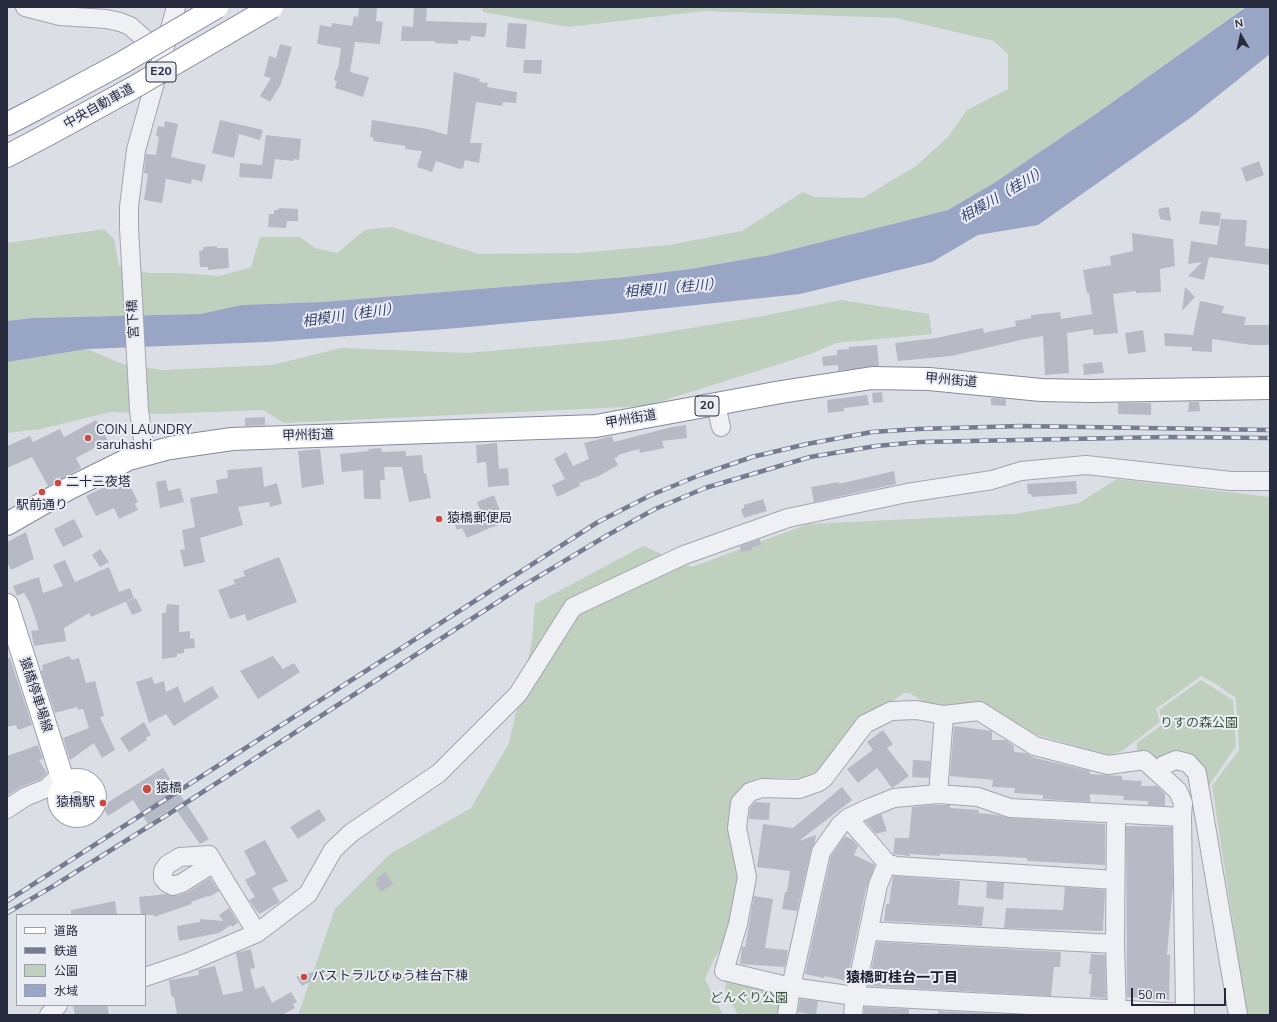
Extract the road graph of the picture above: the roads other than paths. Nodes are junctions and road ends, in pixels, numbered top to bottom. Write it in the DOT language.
graph roads {
  1 [pos="25,7"];
  2 [pos="176,7"];
  3 [pos="217,7"];
  4 [pos="272,7"];
  5 [pos="162,54"];
  6 [pos="7,124"];
  7 [pos="7,156"];
  8 [pos="1270,388"];
  9 [pos="716,405"];
  10 [pos="722,427"];
  11 [pos="145,454"];
  12 [pos="1270,481"];
  13 [pos="7,524"];
  14 [pos="7,605"];
  15 [pos="944,715"];
  16 [pos="1158,772"];
  17 [pos="64,778"];
  18 [pos="938,794"];
  19 [pos="7,809"];
  20 [pos="1116,814"];
  21 [pos="848,818"];
  22 [pos="1182,818"];
  23 [pos="886,864"];
  24 [pos="215,865"];
  25 [pos="1115,880"];
  26 [pos="869,932"];
  27 [pos="257,933"];
  28 [pos="1115,944"];
  29 [pos="146,976"];
  30 [pos="791,987"];
  31 [pos="855,996"];
  32 [pos="57,1006"];
  33 [pos="1117,1012"];
  34 [pos="1185,1014"];
  35 [pos="49,1015"];
  36 [pos="787,1015"];
  37 [pos="853,1015"];
  38 [pos="1238,1015"];
  1 -- 5 [label="street"];
  2 -- 5 [label="street, 宮下橋"];
  3 -- 6 [label="main road, E20, bridge"];
  4 -- 7 [label="main road, 中央自動車道 / E20, bridge"];
  5 -- 11 [label="street, 宮下橋"];
  8 -- 9 [label="main road, 甲州街道 / 20"];
  9 -- 10 [label="street"];
  9 -- 11 [label="main road, 甲州街道 / 20"];
  11 -- 13 [label="main road, 甲州街道 / 20"];
  12 -- 27 [label="street"];
  14 -- 17 [label="main road, 猿橋停車場線"];
  15 -- 16 [label="street"];
  15 -- 18 [label="street"];
  15 -- 30 [label="street"];
  16 -- 22 [label="street"];
  16 -- 38 [label="street"];
  17 -- 19 [label="street"];
  18 -- 20 [label="street"];
  18 -- 21 [label="street"];
  20 -- 22 [label="street"];
  20 -- 25 [label="street"];
  21 -- 23 [label="street"];
  21 -- 30 [label="street"];
  22 -- 34 [label="street"];
  23 -- 25 [label="street"];
  23 -- 26 [label="street"];
  24 -- 27 [label="street"];
  25 -- 28 [label="street"];
  26 -- 28 [label="street"];
  26 -- 31 [label="street"];
  27 -- 29 [label="street"];
  28 -- 33 [label="street"];
  30 -- 31 [label="street"];
  30 -- 36 [label="street"];
  31 -- 33 [label="street"];
  31 -- 37 [label="street"];
  32 -- 35 [label="street"];
  33 -- 34 [label="street"];
}
